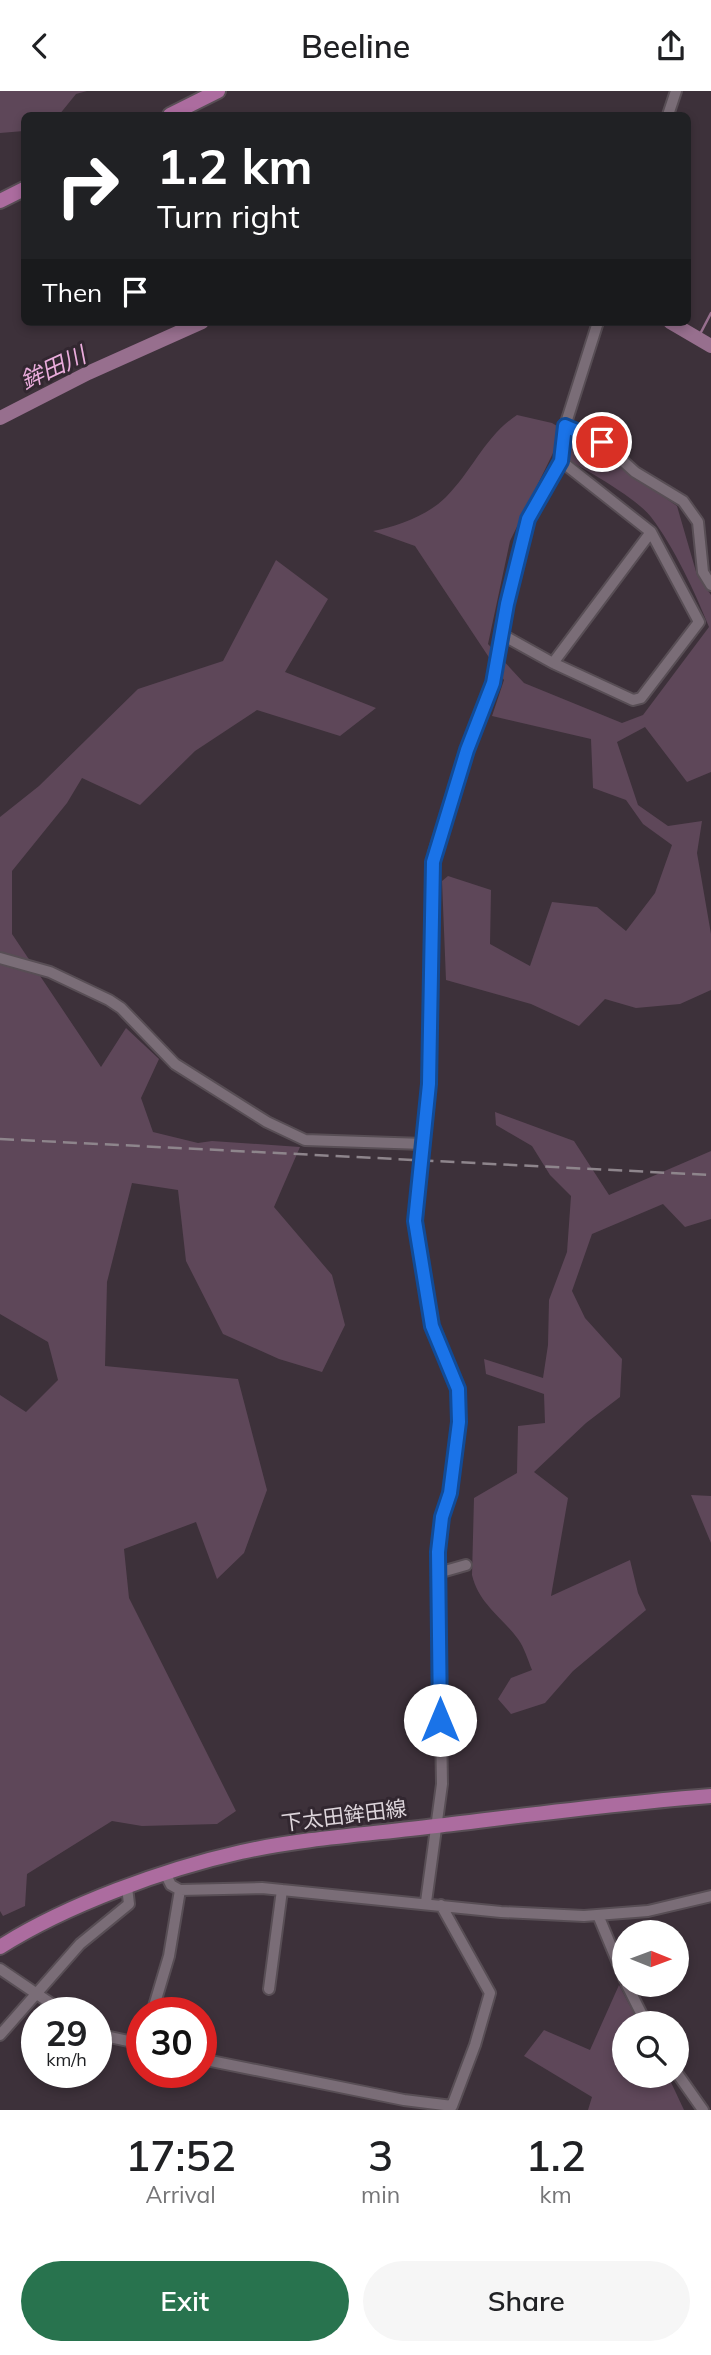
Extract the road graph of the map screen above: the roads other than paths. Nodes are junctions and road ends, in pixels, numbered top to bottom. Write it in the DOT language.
graph roads {
  1 [pos="218,91"];
  2 [pos="676,91"];
  3 [pos="176,112"];
  4 [pos="669,112"];
  5 [pos="21,190"];
  6 [pos="0,201"];
  7 [pos="597,326"];
  8 [pos="565,426"];
  9 [pos="561,461"];
  10 [pos="651,532"];
  11 [pos="711,586"];
  12 [pos="501,633"];
  13 [pos="552,663"];
  14 [pos="0,958"];
  15 [pos="423,1147"];
  16 [pos="466,1565"];
  17 [pos="438,1573"];
  18 [pos="711,1796"];
  19 [pos="435,1826"];
  20 [pos="165,1873"];
  21 [pos="127,1887"];
  22 [pos="180,1890"];
  23 [pos="282,1890"];
  24 [pos="711,1896"];
  25 [pos="426,1902"];
  26 [pos="441,1905"];
  27 [pos="598,1915"];
  28 [pos="0,1947"];
  29 [pos="612,1948"];
  30 [pos="0,1969"];
  31 [pos="269,1989"];
  32 [pos="36,1992"];
  33 [pos="43,1997"];
  34 [pos="157,1997"];
  35 [pos="0,2035"];
  36 [pos="217,2062"];
  37 [pos="688,2088"];
  38 [pos="711,2100"];
  39 [pos="701,2107"];
  1 -- 3 [label="main road"];
  2 -- 4 [label="street"];
  5 -- 6 [label="main road"];
  7 -- 8 [label="street"];
  8 -- 9 [label="street"];
  8 -- 11 [label="street"];
  9 -- 10 [label="street"];
  9 -- 12 [label="street"];
  10 -- 13 [label="street"];
  10 -- 13 [label="street"];
  12 -- 13 [label="street"];
  12 -- 15 [label="street"];
  14 -- 15 [label="street"];
  15 -- 17 [label="street, bridge"];
  16 -- 17 [label="street"];
  17 -- 19 [label="street"];
  18 -- 19 [label="main road, 下太田鉾田線"];
  19 -- 20 [label="main road, 下太田鉾田線"];
  19 -- 25 [label="street"];
  20 -- 21 [label="main road, 下太田鉾田線"];
  20 -- 22 [label="street"];
  21 -- 28 [label="main road, 下太田鉾田線"];
  21 -- 32 [label="street"];
  22 -- 23 [label="street"];
  22 -- 34 [label="street"];
  23 -- 25 [label="street"];
  23 -- 31 [label="street"];
  24 -- 27 [label="street"];
  25 -- 26 [label="street"];
  26 -- 27 [label="street"];
  26 -- 36 [label="street"];
  27 -- 29 [label="street"];
  30 -- 32 [label="street"];
  32 -- 33 [label="street"];
  32 -- 35 [label="street"];
  37 -- 39 [label="street"];
  38 -- 39 [label="street"];
}
